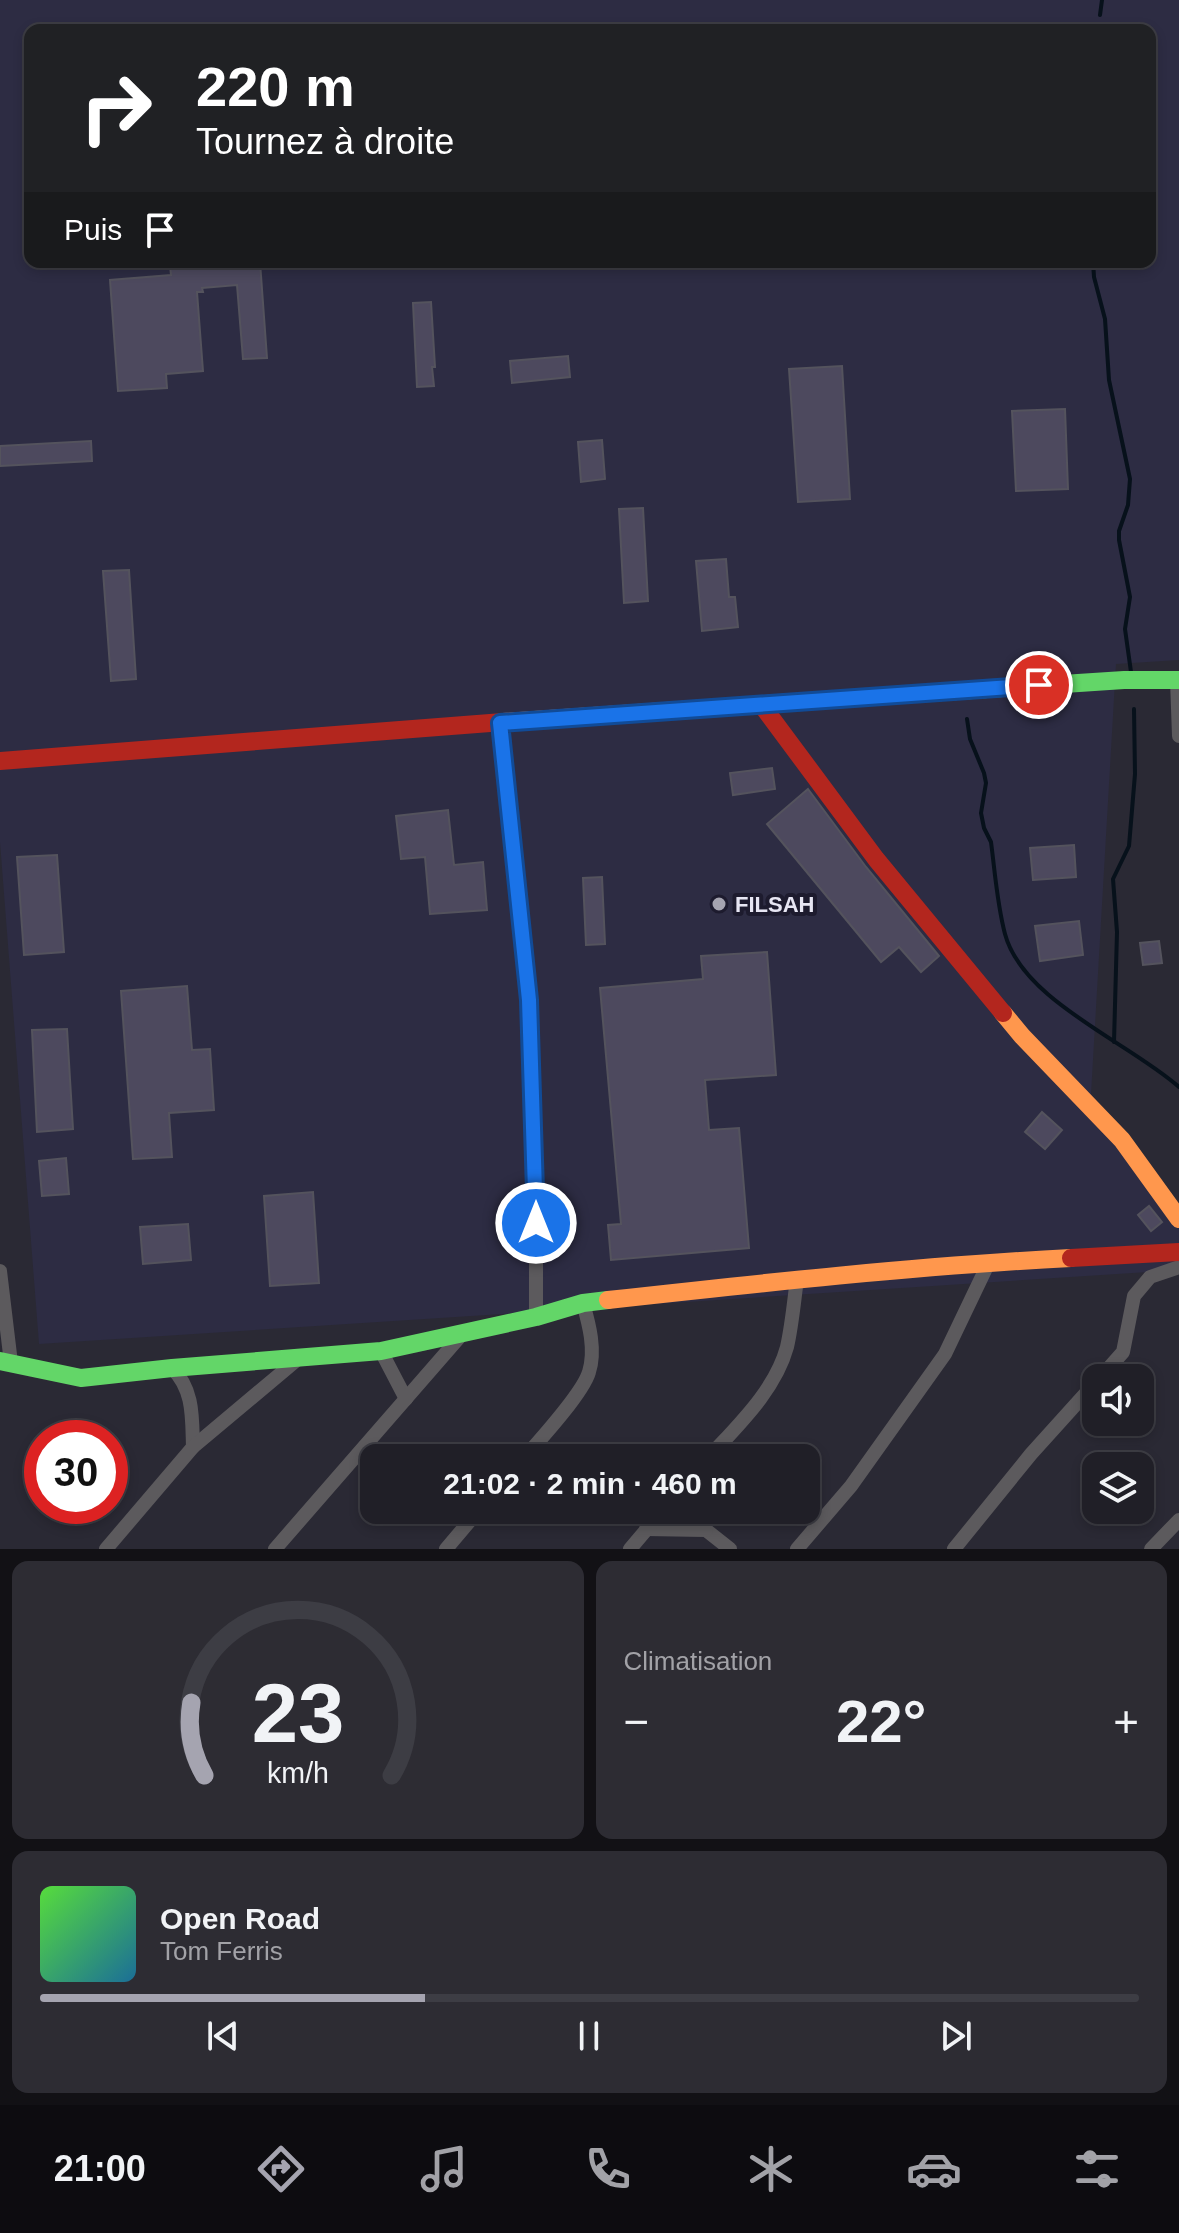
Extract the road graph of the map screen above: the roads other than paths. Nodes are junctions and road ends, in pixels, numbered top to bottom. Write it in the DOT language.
graph roads {
  1 [pos="1178,680"];
  2 [pos="761,704"];
  3 [pos="500,723"];
  4 [pos="1179,736"];
  5 [pos="0,761"];
  6 [pos="1179,1219"];
  7 [pos="1179,1252"];
  8 [pos="989,1262"];
  9 [pos="1179,1267"];
  10 [pos="0,1271"];
  11 [pos="797,1279"];
  12 [pos="583,1303"];
  13 [pos="536,1317"];
  14 [pos="465,1331"];
  15 [pos="381,1351"];
  16 [pos="298,1358"];
  17 [pos="5,1362"];
  18 [pos="1112,1364"];
  19 [pos="172,1368"];
  20 [pos="1082,1398"];
  21 [pos="406,1399"];
  22 [pos="536,1444"];
  23 [pos="721,1444"];
  24 [pos="193,1447"];
  25 [pos="1179,1520"];
  26 [pos="467,1524"];
  27 [pos="650,1524"];
  28 [pos="703,1524"];
  29 [pos="646,1529"];
  30 [pos="706,1530"];
  31 [pos="282,1547"];
  32 [pos="106,1549"];
  33 [pos="446,1549"];
  34 [pos="630,1549"];
  35 [pos="730,1549"];
  36 [pos="797,1549"];
  37 [pos="954,1549"];
  38 [pos="1151,1549"];
  1 -- 2 [label="main road"];
  1 -- 4 [label="street"];
  2 -- 3 [label="main road"];
  2 -- 6 [label="main road"];
  3 -- 5 [label="main road"];
  3 -- 13 [label="street"];
  7 -- 8 [label="main road"];
  8 -- 11 [label="main road"];
  8 -- 36 [label="street"];
  9 -- 18 [label="street"];
  10 -- 17 [label="street"];
  11 -- 12 [label="main road"];
  11 -- 23 [label="street"];
  12 -- 13 [label="main road"];
  12 -- 22 [label="street"];
  13 -- 14 [label="main road"];
  14 -- 15 [label="main road"];
  14 -- 21 [label="street"];
  15 -- 16 [label="main road"];
  15 -- 21 [label="street"];
  16 -- 19 [label="main road"];
  16 -- 24 [label="street"];
  17 -- 19 [label="main road"];
  19 -- 24 [label="street"];
  20 -- 37 [label="street"];
  21 -- 31 [label="street"];
  24 -- 32 [label="street"];
  25 -- 38 [label="street"];
  26 -- 33 [label="street"];
  27 -- 29 [label="street"];
  28 -- 30 [label="street"];
  29 -- 30 [label="street"];
  29 -- 34 [label="street"];
  30 -- 35 [label="street"];
}
